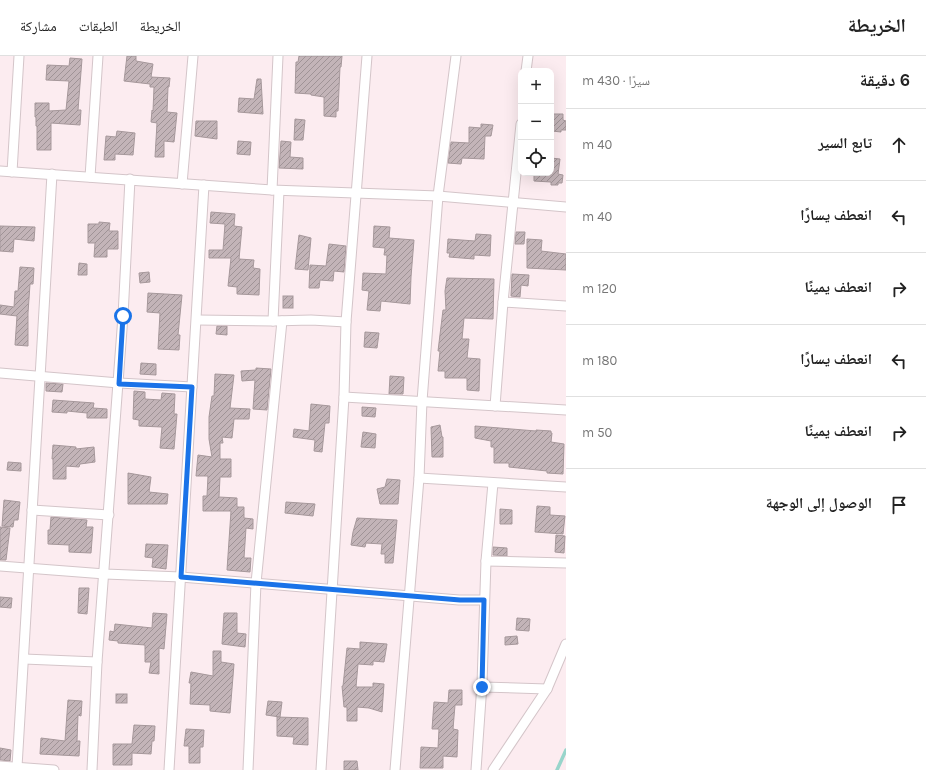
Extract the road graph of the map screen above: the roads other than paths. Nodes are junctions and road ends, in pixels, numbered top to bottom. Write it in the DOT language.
graph roads {
  1 [pos="19,56"];
  2 [pos="98,56"];
  3 [pos="193,56"];
  4 [pos="278,56"];
  5 [pos="367,56"];
  6 [pos="456,56"];
  7 [pos="528,56"];
  8 [pos="526,68"];
  9 [pos="519,140"];
  10 [pos="0,171"];
  11 [pos="12,172"];
  12 [pos="52,174"];
  13 [pos="90,177"];
  14 [pos="130,179"];
  15 [pos="182,184"];
  16 [pos="204,185"];
  17 [pos="275,190"];
  18 [pos="357,193"];
  19 [pos="438,196"];
  20 [pos="513,203"];
  21 [pos="566,207"];
  22 [pos="503,302"];
  23 [pos="566,306"];
  24 [pos="197,320"];
  25 [pos="278,321"];
  26 [pos="346,322"];
  27 [pos="0,373"];
  28 [pos="40,377"];
  29 [pos="119,384"];
  30 [pos="192,387"];
  31 [pos="344,397"];
  32 [pos="422,401"];
  33 [pos="495,406"];
  34 [pos="566,410"];
  35 [pos="419,478"];
  36 [pos="493,483"];
  37 [pos="566,487"];
  38 [pos="32,510"];
  39 [pos="109,514"];
  40 [pos="486,561"];
  41 [pos="566,563"];
  42 [pos="0,566"];
  43 [pos="29,567"];
  44 [pos="105,574"];
  45 [pos="181,577"];
  46 [pos="256,583"];
  47 [pos="332,589"];
  48 [pos="410,596"];
  49 [pos="484,600"];
  50 [pos="566,644"];
  51 [pos="24,659"];
  52 [pos="97,662"];
  53 [pos="482,687"];
  54 [pos="547,689"];
  55 [pos="0,766"];
  56 [pos="18,767"];
  57 [pos="43,770"];
  58 [pos="54,770"];
  59 [pos="92,770"];
  60 [pos="169,770"];
  61 [pos="248,770"];
  62 [pos="321,770"];
  63 [pos="395,770"];
  64 [pos="476,770"];
  65 [pos="493,770"];
  1 -- 11 [label="street"];
  2 -- 13 [label="street"];
  3 -- 15 [label="street"];
  4 -- 17 [label="street"];
  5 -- 18 [label="street"];
  6 -- 19 [label="street"];
  7 -- 8 [label="street"];
  9 -- 20 [label="street"];
  10 -- 11 [label="street"];
  11 -- 12 [label="street"];
  12 -- 13 [label="street"];
  12 -- 28 [label="street"];
  13 -- 14 [label="street"];
  14 -- 15 [label="street"];
  14 -- 29 [label="street"];
  15 -- 16 [label="street"];
  16 -- 17 [label="street"];
  16 -- 24 [label="street"];
  17 -- 18 [label="street"];
  17 -- 25 [label="street"];
  18 -- 19 [label="street"];
  18 -- 26 [label="street"];
  19 -- 20 [label="street"];
  19 -- 32 [label="street"];
  20 -- 21 [label="street"];
  20 -- 22 [label="street"];
  22 -- 23 [label="street"];
  22 -- 33 [label="street"];
  24 -- 25 [label="street"];
  24 -- 30 [label="street"];
  25 -- 26 [label="street"];
  25 -- 46 [label="street"];
  26 -- 31 [label="street"];
  27 -- 28 [label="street"];
  28 -- 29 [label="street"];
  28 -- 38 [label="street"];
  29 -- 30 [label="street"];
  29 -- 39 [label="street"];
  30 -- 45 [label="street"];
  31 -- 32 [label="street"];
  31 -- 47 [label="street"];
  32 -- 33 [label="street"];
  32 -- 35 [label="street"];
  33 -- 34 [label="street"];
  35 -- 36 [label="street"];
  35 -- 48 [label="street"];
  36 -- 37 [label="street"];
  36 -- 40 [label="street"];
  38 -- 39 [label="street"];
  38 -- 43 [label="street"];
  39 -- 44 [label="street"];
  40 -- 41 [label="street"];
  40 -- 49 [label="street"];
  42 -- 43 [label="street"];
  43 -- 44 [label="street"];
  43 -- 51 [label="street"];
  44 -- 45 [label="street"];
  44 -- 52 [label="street"];
  45 -- 46 [label="street"];
  45 -- 60 [label="street"];
  46 -- 47 [label="street"];
  46 -- 61 [label="street"];
  47 -- 48 [label="street"];
  47 -- 62 [label="street"];
  48 -- 49 [label="street"];
  48 -- 63 [label="street"];
  49 -- 53 [label="street"];
  50 -- 54 [label="street"];
  51 -- 52 [label="street"];
  51 -- 56 [label="street"];
  52 -- 59 [label="street"];
  53 -- 54 [label="street"];
  53 -- 64 [label="street"];
  54 -- 65 [label="street"];
  55 -- 56 [label="street"];
  56 -- 57 [label="street"];
  57 -- 58 [label="street"];
}
